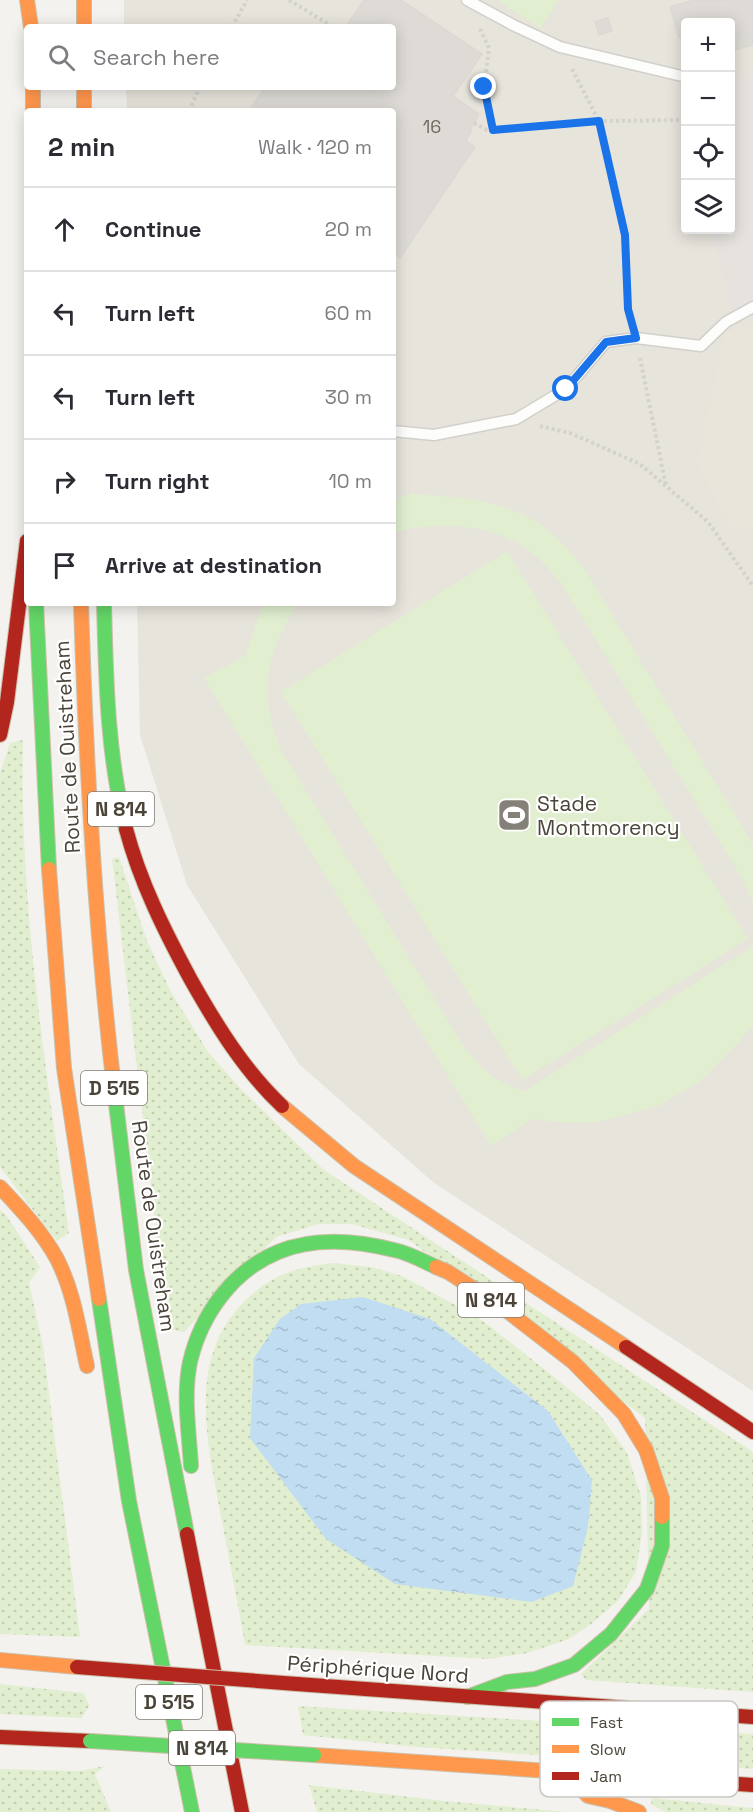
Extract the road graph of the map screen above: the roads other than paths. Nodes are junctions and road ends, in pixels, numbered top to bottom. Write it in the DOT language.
graph roads {
  1 [pos="27,0"];
  2 [pos="84,0"];
  3 [pos="467,0"];
  4 [pos="31,24"];
  5 [pos="84,24"];
  6 [pos="681,76"];
  7 [pos="33,90"];
  8 [pos="84,90"];
  9 [pos="33,108"];
  10 [pos="84,108"];
  11 [pos="753,307"];
  12 [pos="396,431"];
  13 [pos="24,566"];
  14 [pos="36,606"];
  15 [pos="81,606"];
  16 [pos="104,606"];
  17 [pos="0,735"];
  18 [pos="0,1187"];
  19 [pos="90,1381"];
  20 [pos="753,1432"];
  21 [pos="108,1455"];
  22 [pos="193,1480"];
  23 [pos="129,1501"];
  24 [pos="194,1501"];
  25 [pos="193,1567"];
  26 [pos="0,1660"];
  27 [pos="467,1697"];
  28 [pos="540,1702"];
  29 [pos="738,1716"];
  30 [pos="753,1717"];
  31 [pos="0,1737"];
  32 [pos="540,1771"];
  33 [pos="738,1784"];
  34 [pos="753,1785"];
  35 [pos="592,1797"];
  36 [pos="192,1812"];
  37 [pos="242,1812"];
  38 [pos="639,1812"];
  1 -- 4 [label="highway"];
  2 -- 5 [label="highway"];
  3 -- 6 [label="lane"];
  7 -- 9 [label="highway"];
  8 -- 10 [label="highway"];
  11 -- 12 [label="lane"];
  13 -- 17 [label="highway"];
  14 -- 23 [label="highway, Route de Ouistreham / D 515"];
  15 -- 25 [label="highway, Route de Ouistreham / D 515"];
  16 -- 20 [label="highway, N 814"];
  18 -- 19 [label="highway"];
  21 -- 23 [label="highway"];
  22 -- 27 [label="highway, N 814"];
  23 -- 36 [label="highway, Route de Ouistreham / D 515"];
  24 -- 25 [label="highway"];
  25 -- 37 [label="highway, Route de Ouistreham / D 515"];
  26 -- 27 [label="highway, Périphérique Nord / N 814, bridge"];
  27 -- 28 [label="highway, Périphérique Nord / N 814"];
  29 -- 30 [label="highway, Périphérique Nord / N 814"];
  31 -- 32 [label="highway, N 814, bridge"];
  33 -- 34 [label="highway, N 814"];
  35 -- 38 [label="highway"];
}
